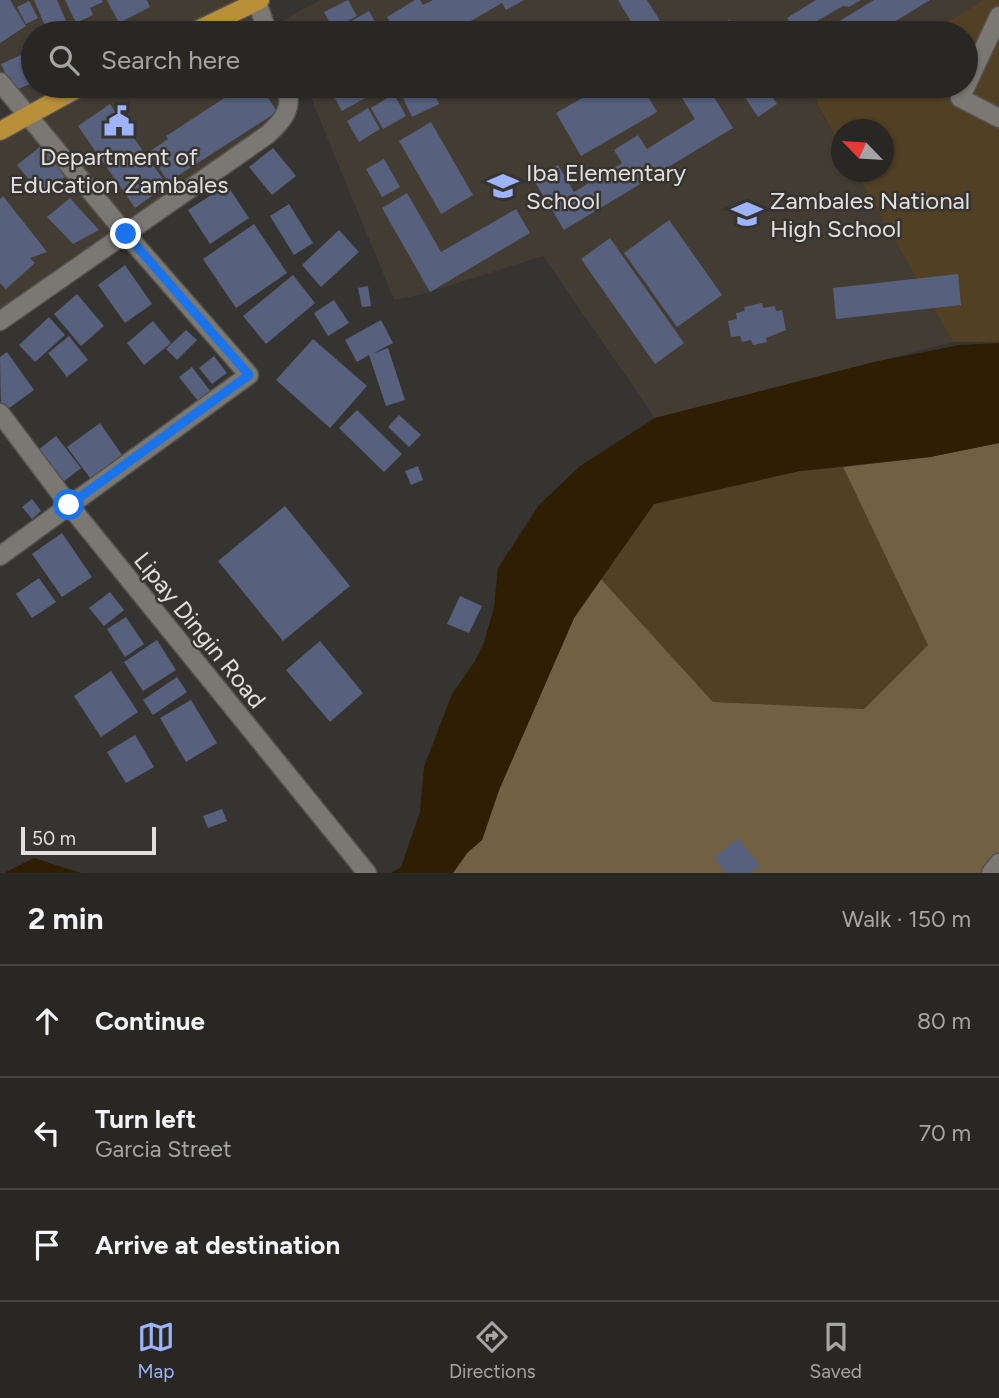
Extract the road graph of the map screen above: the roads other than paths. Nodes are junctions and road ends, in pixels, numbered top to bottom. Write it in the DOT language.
graph roads {
  1 [pos="258,0"];
  2 [pos="999,16"];
  3 [pos="215,21"];
  4 [pos="264,21"];
  5 [pos="978,61"];
  6 [pos="0,82"];
  7 [pos="59,98"];
  8 [pos="288,98"];
  9 [pos="960,98"];
  10 [pos="26,115"];
  11 [pos="999,118"];
  12 [pos="0,131"];
  13 [pos="126,234"];
  14 [pos="0,321"];
  15 [pos="0,414"];
  16 [pos="69,505"];
  17 [pos="0,556"];
  18 [pos="999,863"];
  19 [pos="367,873"];
  20 [pos="991,873"];
  1 -- 3 [label="main road"];
  1 -- 4 [label="street"];
  2 -- 5 [label="street"];
  6 -- 10 [label="street"];
  7 -- 10 [label="main road"];
  8 -- 13 [label="street"];
  9 -- 11 [label="street"];
  10 -- 12 [label="main road"];
  10 -- 13 [label="street"];
  13 -- 14 [label="street"];
  13 -- 16 [label="street"];
  15 -- 16 [label="street, Lipay Dingin Road"];
  16 -- 17 [label="street"];
  16 -- 19 [label="street, Lipay Dingin Road"];
  18 -- 20 [label="street"];
}
